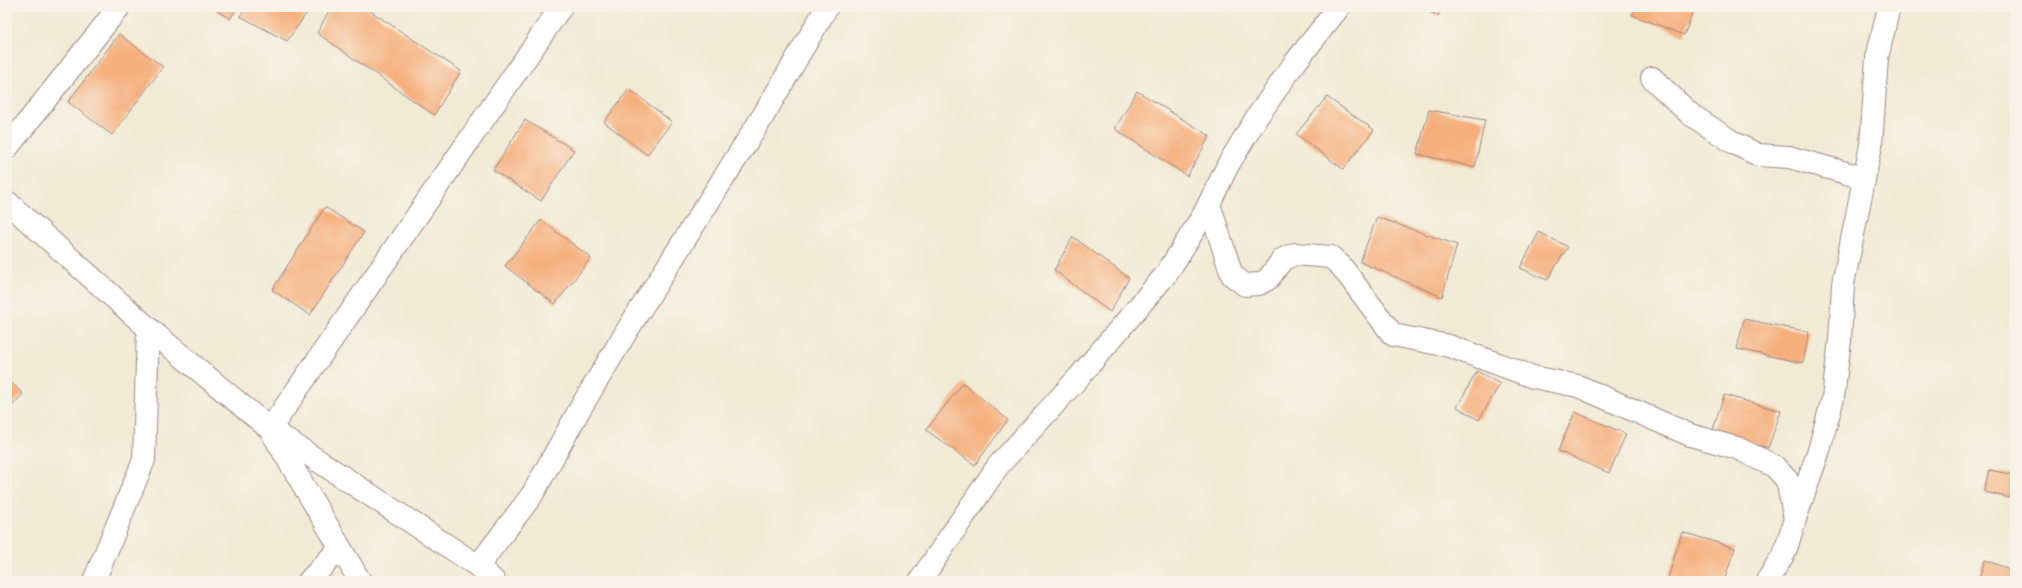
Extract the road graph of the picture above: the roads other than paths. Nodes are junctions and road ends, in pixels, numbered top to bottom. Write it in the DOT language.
graph roads {
  1 [pos="119,7"];
  2 [pos="561,7"];
  3 [pos="827,7"];
  4 [pos="1339,7"];
  5 [pos="1889,7"];
  6 [pos="1652,78"];
  7 [pos="7,148"];
  8 [pos="1864,178"];
  9 [pos="7,202"];
  10 [pos="1209,204"];
  11 [pos="148,328"];
  12 [pos="270,429"];
  13 [pos="1795,520"];
  14 [pos="340,548"];
  15 [pos="478,566"];
  16 [pos="94,581"];
  17 [pos="309,581"];
  18 [pos="360,581"];
  19 [pos="494,581"];
  20 [pos="920,581"];
  21 [pos="1767,581"];
  1 -- 7 [label="street"];
  2 -- 12 [label="street"];
  3 -- 15 [label="street"];
  4 -- 10 [label="street"];
  5 -- 8 [label="street"];
  6 -- 8 [label="street"];
  8 -- 13 [label="street"];
  9 -- 11 [label="street"];
  10 -- 13 [label="street"];
  10 -- 20 [label="street"];
  11 -- 12 [label="street"];
  11 -- 16 [label="street"];
  12 -- 14 [label="street"];
  12 -- 15 [label="street"];
  13 -- 21 [label="street"];
  14 -- 17 [label="street"];
  14 -- 18 [label="street"];
  15 -- 19 [label="street"];
}
